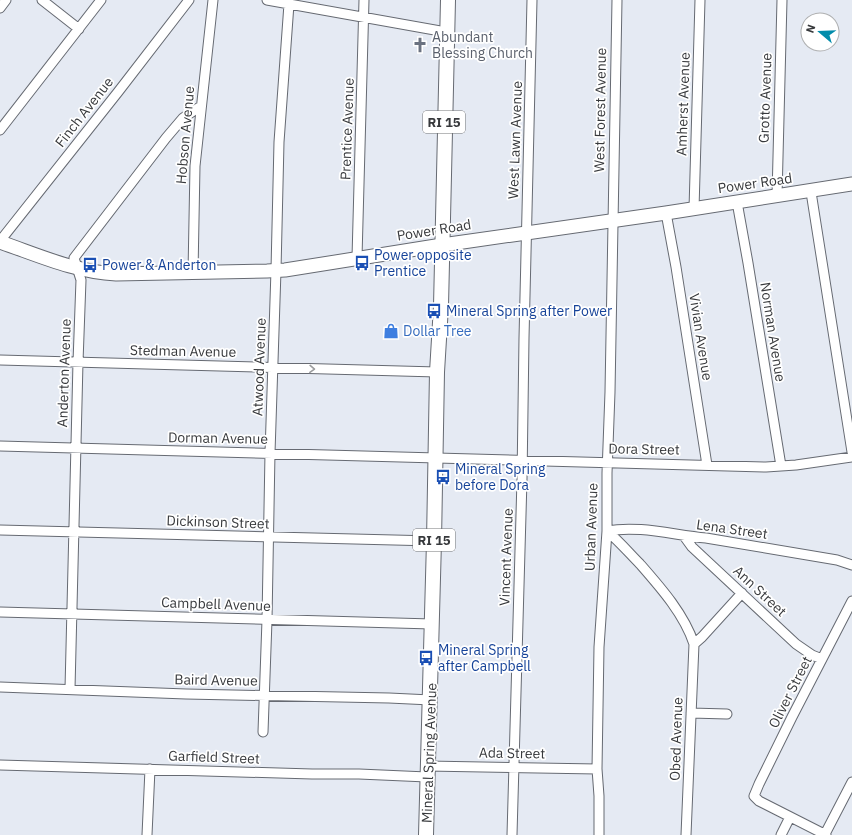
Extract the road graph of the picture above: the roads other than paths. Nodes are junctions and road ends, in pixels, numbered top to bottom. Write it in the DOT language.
graph roads {
  1 [pos="6,0"];
  2 [pos="42,0"];
  3 [pos="101,0"];
  4 [pos="189,0"];
  5 [pos="213,0"];
  6 [pos="267,0"];
  7 [pos="364,0"];
  8 [pos="448,0"];
  9 [pos="532,0"];
  10 [pos="617,0"];
  11 [pos="700,0"];
  12 [pos="782,0"];
  13 [pos="289,4"];
  14 [pos="0,8"];
  15 [pos="364,16"];
  16 [pos="79,29"];
  17 [pos="446,32"];
  18 [pos="201,106"];
  19 [pos="0,130"];
  20 [pos="852,184"];
  21 [pos="811,192"];
  22 [pos="777,196"];
  23 [pos="737,202"];
  24 [pos="694,209"];
  25 [pos="666,213"];
  26 [pos="613,220"];
  27 [pos="527,233"];
  28 [pos="0,242"];
  29 [pos="442,245"];
  30 [pos="357,258"];
  31 [pos="78,269"];
  32 [pos="276,270"];
  33 [pos="193,273"];
  34 [pos="0,360"];
  35 [pos="78,362"];
  36 [pos="273,367"];
  37 [pos="437,372"];
  38 [pos="0,446"];
  39 [pos="76,449"];
  40 [pos="852,452"];
  41 [pos="270,453"];
  42 [pos="852,457"];
  43 [pos="436,458"];
  44 [pos="522,461"];
  45 [pos="607,462"];
  46 [pos="707,465"];
  47 [pos="781,466"];
  48 [pos="0,530"];
  49 [pos="606,531"];
  50 [pos="74,532"];
  51 [pos="684,536"];
  52 [pos="269,538"];
  53 [pos="434,541"];
  54 [pos="852,565"];
  55 [pos="742,593"];
  56 [pos="852,601"];
  57 [pos="0,612"];
  58 [pos="72,614"];
  59 [pos="267,620"];
  60 [pos="432,624"];
  61 [pos="694,644"];
  62 [pos="822,660"];
  63 [pos="0,687"];
  64 [pos="70,689"];
  65 [pos="264,695"];
  66 [pos="431,700"];
  67 [pos="691,713"];
  68 [pos="727,714"];
  69 [pos="263,732"];
  70 [pos="0,765"];
  71 [pos="514,767"];
  72 [pos="597,768"];
  73 [pos="150,769"];
  74 [pos="427,772"];
  75 [pos="852,782"];
  76 [pos="790,817"];
  77 [pos="147,835"];
  78 [pos="426,835"];
  79 [pos="512,835"];
  80 [pos="599,835"];
  81 [pos="686,835"];
  82 [pos="781,835"];
  83 [pos="825,835"];
  1 -- 14 [label="street"];
  2 -- 16 [label="street"];
  3 -- 16 [label="street"];
  4 -- 28 [label="street, Finch Avenue"];
  5 -- 18 [label="street, Hobson Avenue"];
  6 -- 13 [label="street"];
  7 -- 15 [label="street, Prentice Avenue"];
  8 -- 17 [label="main road, Mineral Spring Avenue / RI 15"];
  9 -- 27 [label="street, West Lawn Avenue"];
  10 -- 26 [label="street, West Forest Avenue"];
  11 -- 24 [label="street, Amherst Avenue"];
  12 -- 22 [label="street, Grotto Avenue"];
  13 -- 15 [label="street"];
  13 -- 32 [label="street, Atwood Avenue"];
  15 -- 17 [label="street"];
  15 -- 30 [label="street, Prentice Avenue"];
  16 -- 19 [label="street"];
  17 -- 29 [label="main road, Mineral Spring Avenue / RI 15"];
  18 -- 31 [label="street, Anderton Avenue"];
  18 -- 33 [label="street, Hobson Avenue"];
  20 -- 21 [label="main road, Power Road"];
  21 -- 22 [label="main road, Power Road"];
  21 -- 40 [label="street"];
  22 -- 23 [label="main road, Power Road"];
  23 -- 24 [label="main road, Power Road"];
  23 -- 47 [label="street, Norman Avenue"];
  24 -- 25 [label="main road, Power Road"];
  25 -- 26 [label="main road, Power Road"];
  25 -- 46 [label="street, Vivian Avenue"];
  26 -- 27 [label="main road, Power Road"];
  26 -- 45 [label="street, Urban Avenue"];
  27 -- 29 [label="main road, Power Road"];
  27 -- 44 [label="street, Vincent Avenue"];
  28 -- 31 [label="main road, Power Road"];
  29 -- 30 [label="main road, Power Road"];
  29 -- 37 [label="main road, Mineral Spring Avenue / RI 15"];
  30 -- 32 [label="main road, Power Road"];
  31 -- 33 [label="main road, Power Road"];
  31 -- 35 [label="street, Anderton Avenue"];
  32 -- 33 [label="main road, Power Road"];
  32 -- 36 [label="street, Atwood Avenue"];
  34 -- 35 [label="street, Stedman Avenue"];
  35 -- 36 [label="street, Stedman Avenue"];
  35 -- 39 [label="street, Anderton Avenue"];
  36 -- 37 [label="street, Stedman Avenue, one-way"];
  36 -- 41 [label="street, Atwood Avenue"];
  37 -- 43 [label="main road, Mineral Spring Avenue / RI 15"];
  38 -- 39 [label="street, Dorman Avenue"];
  39 -- 41 [label="street, Dorman Avenue"];
  39 -- 50 [label="street, Anderton Avenue"];
  41 -- 43 [label="street, Dorman Avenue"];
  41 -- 52 [label="street, Atwood Avenue"];
  42 -- 47 [label="street, Dora Street"];
  43 -- 44 [label="street, Dora Street"];
  43 -- 53 [label="main road, Mineral Spring Avenue / RI 15"];
  44 -- 45 [label="street, Dora Street"];
  44 -- 71 [label="street, Vincent Avenue"];
  45 -- 46 [label="street, Dora Street"];
  45 -- 49 [label="street, Urban Avenue"];
  46 -- 47 [label="street, Dora Street"];
  48 -- 50 [label="street, Dickinson Street"];
  49 -- 51 [label="street, Lena Street"];
  49 -- 61 [label="street, Obed Avenue"];
  49 -- 72 [label="street, Urban Avenue"];
  50 -- 52 [label="street, Dickinson Street"];
  50 -- 58 [label="street, Anderton Avenue"];
  51 -- 54 [label="street, Lena Street"];
  51 -- 55 [label="street, Ann Street"];
  52 -- 53 [label="street, Dickinson Street"];
  52 -- 59 [label="street, Atwood Avenue"];
  53 -- 60 [label="main road, Mineral Spring Avenue / RI 15"];
  55 -- 61 [label="street"];
  55 -- 62 [label="street, Ann Street"];
  56 -- 62 [label="street, Oliver Street"];
  57 -- 58 [label="street, Campbell Avenue"];
  58 -- 59 [label="street, Campbell Avenue"];
  58 -- 64 [label="street, Anderton Avenue"];
  59 -- 60 [label="street, Campbell Avenue"];
  59 -- 65 [label="street, Atwood Avenue"];
  60 -- 66 [label="main road, Mineral Spring Avenue / RI 15"];
  61 -- 67 [label="street, Obed Avenue"];
  62 -- 76 [label="street, Oliver Street"];
  63 -- 64 [label="street, Baird Avenue"];
  64 -- 65 [label="street, Baird Avenue"];
  65 -- 66 [label="street, Baird Avenue"];
  65 -- 69 [label="street, Atwood Avenue"];
  66 -- 74 [label="main road, Mineral Spring Avenue / RI 15"];
  67 -- 68 [label="street"];
  67 -- 81 [label="street, Obed Avenue"];
  70 -- 73 [label="street, Garfield Street"];
  71 -- 72 [label="street, Ada Street"];
  71 -- 74 [label="street, Ada Street"];
  71 -- 79 [label="street, Vincent Avenue"];
  72 -- 80 [label="street, Urban Avenue"];
  73 -- 74 [label="street, Garfield Street"];
  73 -- 77 [label="street"];
  74 -- 78 [label="main road, Mineral Spring Avenue / RI 15"];
  75 -- 83 [label="street"];
  76 -- 82 [label="street"];
  76 -- 83 [label="street"];
}
